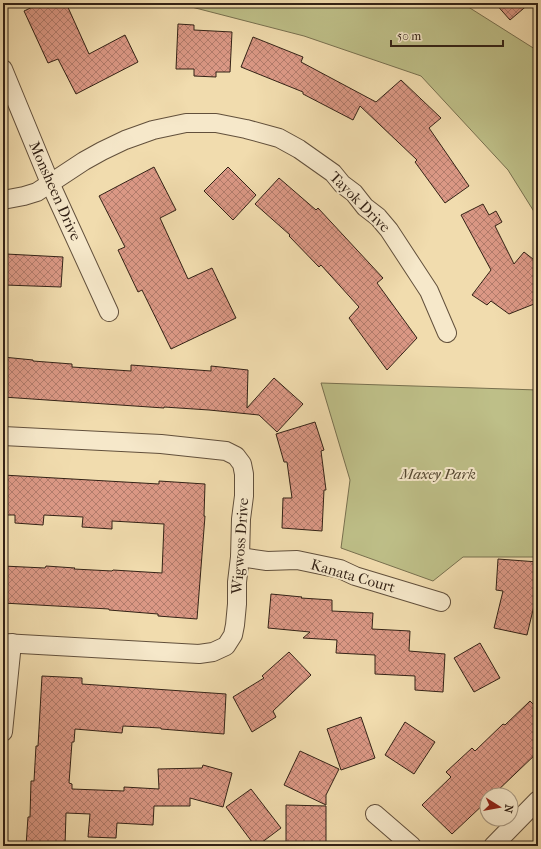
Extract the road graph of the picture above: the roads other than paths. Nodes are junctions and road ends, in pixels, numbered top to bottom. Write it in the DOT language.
graph roads {
  1 [pos="3,69"];
  2 [pos="50,183"];
  3 [pos="3,200"];
  4 [pos="109,312"];
  5 [pos="447,333"];
  6 [pos="3,436"];
  7 [pos="240,557"];
  8 [pos="441,602"];
  9 [pos="7,643"];
  10 [pos="3,732"];
  11 [pos="538,800"];
  12 [pos="375,814"];
  13 [pos="412,846"];
  14 [pos="493,846"];
  1 -- 2 [label="street, Monsheen Drive"];
  2 -- 3 [label="street, Tayok Drive"];
  2 -- 4 [label="street, Monsheen Drive"];
  2 -- 5 [label="street, Tayok Drive"];
  6 -- 7 [label="street, Wigwoss Drive"];
  7 -- 8 [label="street, Kanata Court"];
  7 -- 9 [label="street, Wigwoss Drive"];
  9 -- 10 [label="street"];
  11 -- 14 [label="street"];
  12 -- 13 [label="street"];
}
